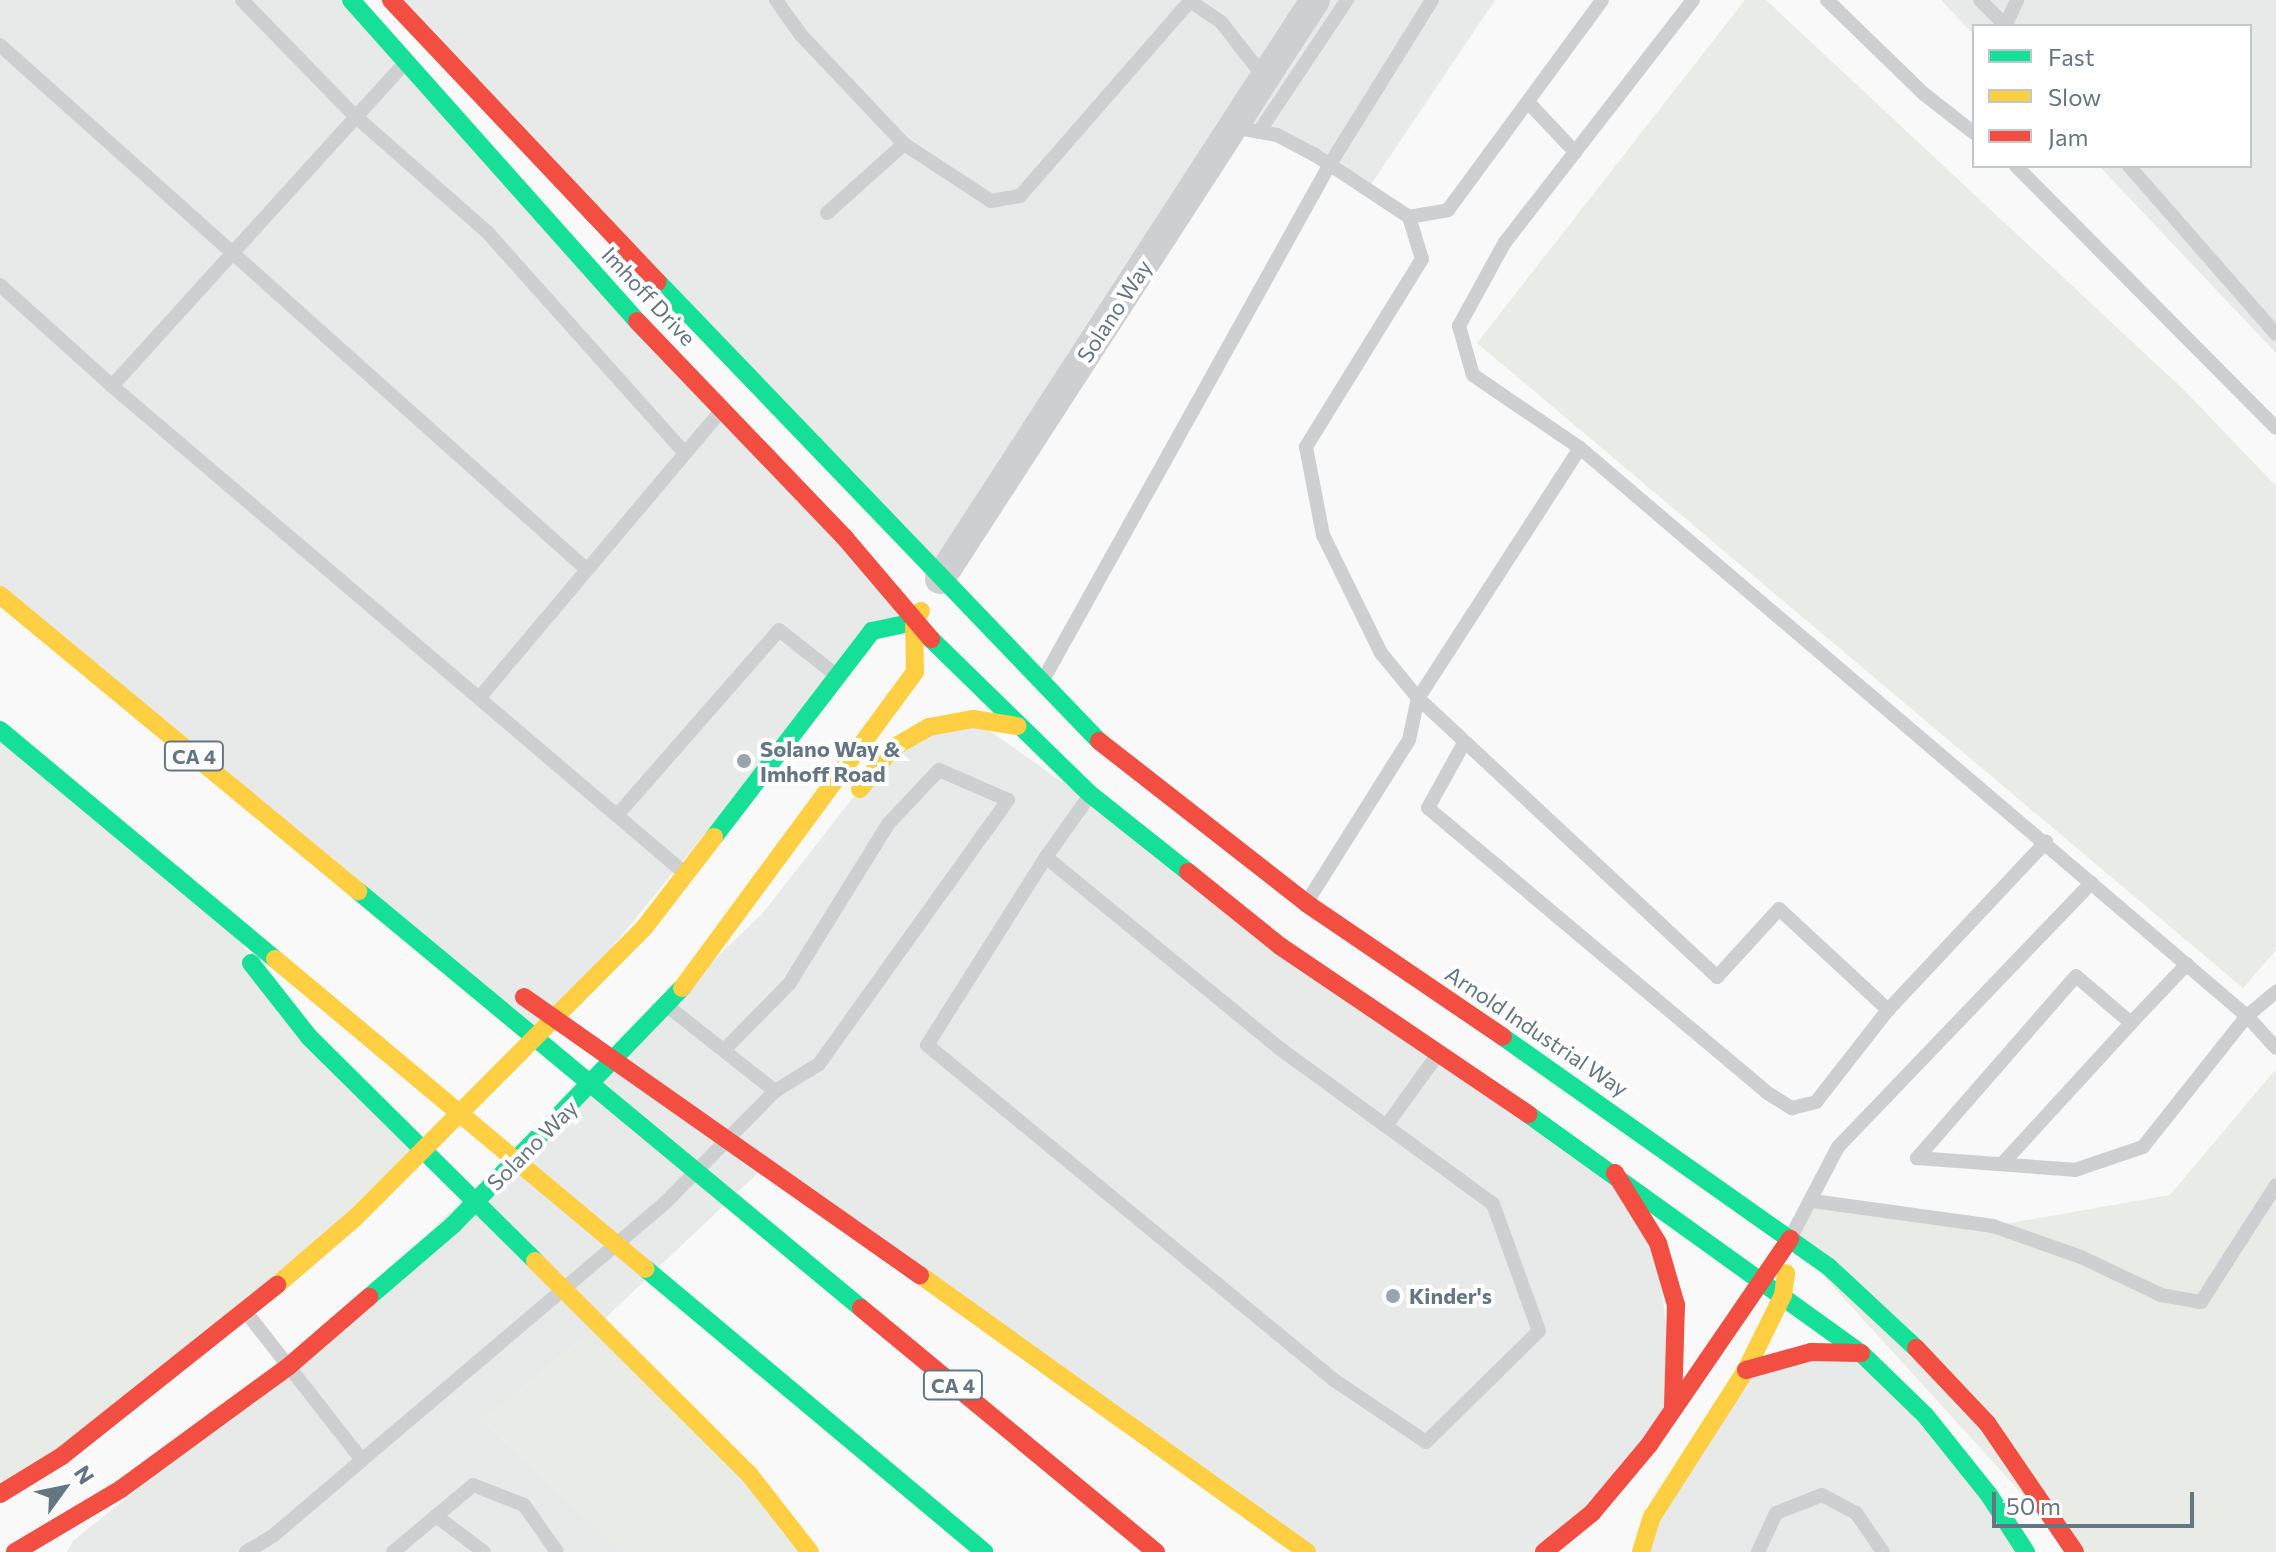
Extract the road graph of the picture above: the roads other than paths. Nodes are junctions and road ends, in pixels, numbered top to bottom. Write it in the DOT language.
graph roads {
  1 [pos="242,0"];
  2 [pos="351,0"];
  3 [pos="391,0"];
  4 [pos="776,0"];
  5 [pos="1315,0"];
  6 [pos="1347,0"];
  7 [pos="1432,0"];
  8 [pos="1602,0"];
  9 [pos="1693,0"];
  10 [pos="1827,0"];
  11 [pos="1980,0"];
  12 [pos="2017,0"];
  13 [pos="1209,7"];
  14 [pos="2004,24"];
  15 [pos="2005,24"];
  16 [pos="429,38"];
  17 [pos="0,45"];
  18 [pos="407,61"];
  19 [pos="1264,77"];
  20 [pos="1528,102"];
  21 [pos="355,116"];
  22 [pos="1246,129"];
  23 [pos="1972,131"];
  24 [pos="904,144"];
  25 [pos="1575,152"];
  26 [pos="1330,164"];
  27 [pos="2018,168"];
  28 [pos="2131,168"];
  29 [pos="827,213"];
  30 [pos="1409,217"];
  31 [pos="233,251"];
  32 [pos="0,285"];
  33 [pos="2276,334"];
  34 [pos="112,386"];
  35 [pos="723,409"];
  36 [pos="2276,428"];
  37 [pos="1580,448"];
  38 [pos="683,451"];
  39 [pos="586,569"];
  40 [pos="940,579"];
  41 [pos="0,595"];
  42 [pos="914,622"];
  43 [pos="836,675"];
  44 [pos="1040,685"];
  45 [pos="480,697"];
  46 [pos="1418,698"];
  47 [pos="1017,726"];
  48 [pos="0,730"];
  49 [pos="1464,743"];
  50 [pos="1090,794"];
  51 [pos="845,808"];
  52 [pos="619,813"];
  53 [pos="2046,842"];
  54 [pos="1046,857"];
  55 [pos="686,874"];
  56 [pos="2091,883"];
  57 [pos="203,901"];
  58 [pos="1306,903"];
  59 [pos="762,914"];
  60 [pos="388,917"];
  61 [pos="726,928"];
  62 [pos="2187,964"];
  63 [pos="2276,992"];
  64 [pos="668,1007"];
  65 [pos="1888,1010"];
  66 [pos="2247,1016"];
  67 [pos="2131,1023"];
  68 [pos="2276,1048"];
  69 [pos="725,1049"];
  70 [pos="1439,1053"];
  71 [pos="775,1091"];
  72 [pos="1386,1126"];
  73 [pos="518,1159"];
  74 [pos="2002,1164"];
  75 [pos="1615,1173"];
  76 [pos="2276,1185"];
  77 [pos="1813,1201"];
  78 [pos="1790,1239"];
  79 [pos="1763,1281"];
  80 [pos="1783,1295"];
  81 [pos="246,1312"];
  82 [pos="1861,1353"];
  83 [pos="289,1366"];
  84 [pos="1746,1370"];
  85 [pos="1673,1407"];
  86 [pos="362,1460"];
  87 [pos="121,1489"];
  88 [pos="0,1494"];
  89 [pos="436,1516"];
  90 [pos="73,1541"];
  91 [pos="15,1552"];
  92 [pos="246,1552"];
  93 [pos="393,1552"];
  94 [pos="484,1552"];
  95 [pos="557,1552"];
  96 [pos="810,1552"];
  97 [pos="984,1552"];
  98 [pos="1156,1552"];
  99 [pos="1307,1552"];
  100 [pos="1544,1552"];
  101 [pos="1641,1552"];
  102 [pos="1758,1552"];
  103 [pos="1883,1552"];
  104 [pos="2026,1552"];
  105 [pos="2075,1552"];
  1 -- 21 [label="lane"];
  2 -- 18 [label="main road, Imhoff Drive"];
  3 -- 16 [label="main road, Imhoff Drive"];
  4 -- 24 [label="lane"];
  5 -- 19 [label="street, Solano Way"];
  6 -- 22 [label="lane"];
  7 -- 26 [label="lane"];
  8 -- 20 [label="lane"];
  9 -- 25 [label="lane"];
  10 -- 23 [label="lane"];
  11 -- 14 [label="lane"];
  12 -- 15 [label="lane"];
  13 -- 19 [label="lane"];
  13 -- 24 [label="lane"];
  16 -- 18 [label="lane"];
  16 -- 40 [label="main road, Imhoff Drive"];
  17 -- 31 [label="lane"];
  18 -- 21 [label="lane"];
  18 -- 35 [label="main road, Imhoff Drive"];
  19 -- 22 [label="street, Solano Way"];
  20 -- 25 [label="lane"];
  20 -- 30 [label="lane"];
  21 -- 31 [label="lane"];
  21 -- 38 [label="lane"];
  22 -- 26 [label="lane"];
  22 -- 40 [label="street, Solano Way"];
  24 -- 29 [label="lane"];
  25 -- 37 [label="lane"];
  26 -- 30 [label="lane"];
  26 -- 44 [label="lane"];
  27 -- 36 [label="lane"];
  28 -- 33 [label="lane"];
  30 -- 46 [label="lane"];
  31 -- 34 [label="lane"];
  31 -- 39 [label="lane"];
  32 -- 34 [label="lane"];
  34 -- 45 [label="lane"];
  35 -- 38 [label="lane"];
  35 -- 42 [label="main road, Imhoff Drive"];
  37 -- 46 [label="lane"];
  37 -- 53 [label="lane"];
  38 -- 39 [label="lane"];
  39 -- 45 [label="lane"];
  40 -- 42 [label="main road, Solano Way"];
  40 -- 44 [label="main road, Arnold Industrial Way"];
  41 -- 60 [label="main road, CA 4"];
  42 -- 43 [label="main road"];
  42 -- 47 [label="main road"];
  42 -- 61 [label="main road, Solano Way"];
  43 -- 52 [label="lane"];
  43 -- 55 [label="main road"];
  44 -- 58 [label="main road, Arnold Industrial Way"];
  45 -- 52 [label="lane"];
  46 -- 49 [label="lane"];
  46 -- 58 [label="lane"];
  47 -- 50 [label="main road"];
  47 -- 51 [label="main road"];
  48 -- 57 [label="main road"];
  49 -- 65 [label="lane"];
  49 -- 65 [label="lane"];
  50 -- 54 [label="lane"];
  50 -- 70 [label="main road"];
  52 -- 55 [label="lane"];
  53 -- 56 [label="lane"];
  53 -- 65 [label="lane"];
  54 -- 72 [label="lane"];
  54 -- 72 [label="lane"];
  55 -- 81 [label="main road"];
  56 -- 62 [label="lane"];
  56 -- 77 [label="lane"];
  57 -- 73 [label="main road"];
  57 -- 96 [label="main road"];
  58 -- 78 [label="main road, Arnold Industrial Way"];
  59 -- 61 [label="main road"];
  60 -- 98 [label="main road, CA 4"];
  60 -- 99 [label="main road"];
  61 -- 64 [label="main road, Solano Way"];
  62 -- 66 [label="lane"];
  62 -- 67 [label="lane"];
  63 -- 66 [label="lane"];
  64 -- 69 [label="lane"];
  64 -- 73 [label="main road, Solano Way"];
  66 -- 68 [label="lane"];
  66 -- 74 [label="lane"];
  67 -- 74 [label="lane"];
  67 -- 74 [label="lane"];
  69 -- 71 [label="lane"];
  69 -- 71 [label="lane"];
  70 -- 72 [label="lane"];
  70 -- 75 [label="main road"];
  71 -- 86 [label="lane"];
  73 -- 83 [label="main road, Solano Way"];
  73 -- 97 [label="main road"];
  75 -- 79 [label="main road"];
  75 -- 85 [label="main road"];
  76 -- 77 [label="lane"];
  77 -- 78 [label="lane"];
  78 -- 79 [label="main road"];
  78 -- 80 [label="main road"];
  78 -- 105 [label="main road, Arnold Industrial Way"];
  79 -- 80 [label="main road"];
  79 -- 85 [label="main road"];
  80 -- 82 [label="main road"];
  80 -- 84 [label="main road"];
  81 -- 83 [label="lane"];
  81 -- 88 [label="main road"];
  82 -- 84 [label="main road"];
  82 -- 104 [label="main road"];
  83 -- 86 [label="lane"];
  83 -- 87 [label="main road, Solano Way"];
  84 -- 101 [label="main road"];
  85 -- 100 [label="main road"];
  86 -- 92 [label="lane"];
  87 -- 90 [label="main road"];
  87 -- 91 [label="main road, Solano Way"];
  89 -- 93 [label="lane"];
  89 -- 94 [label="lane"];
  89 -- 95 [label="lane"];
  102 -- 103 [label="lane"];
}
